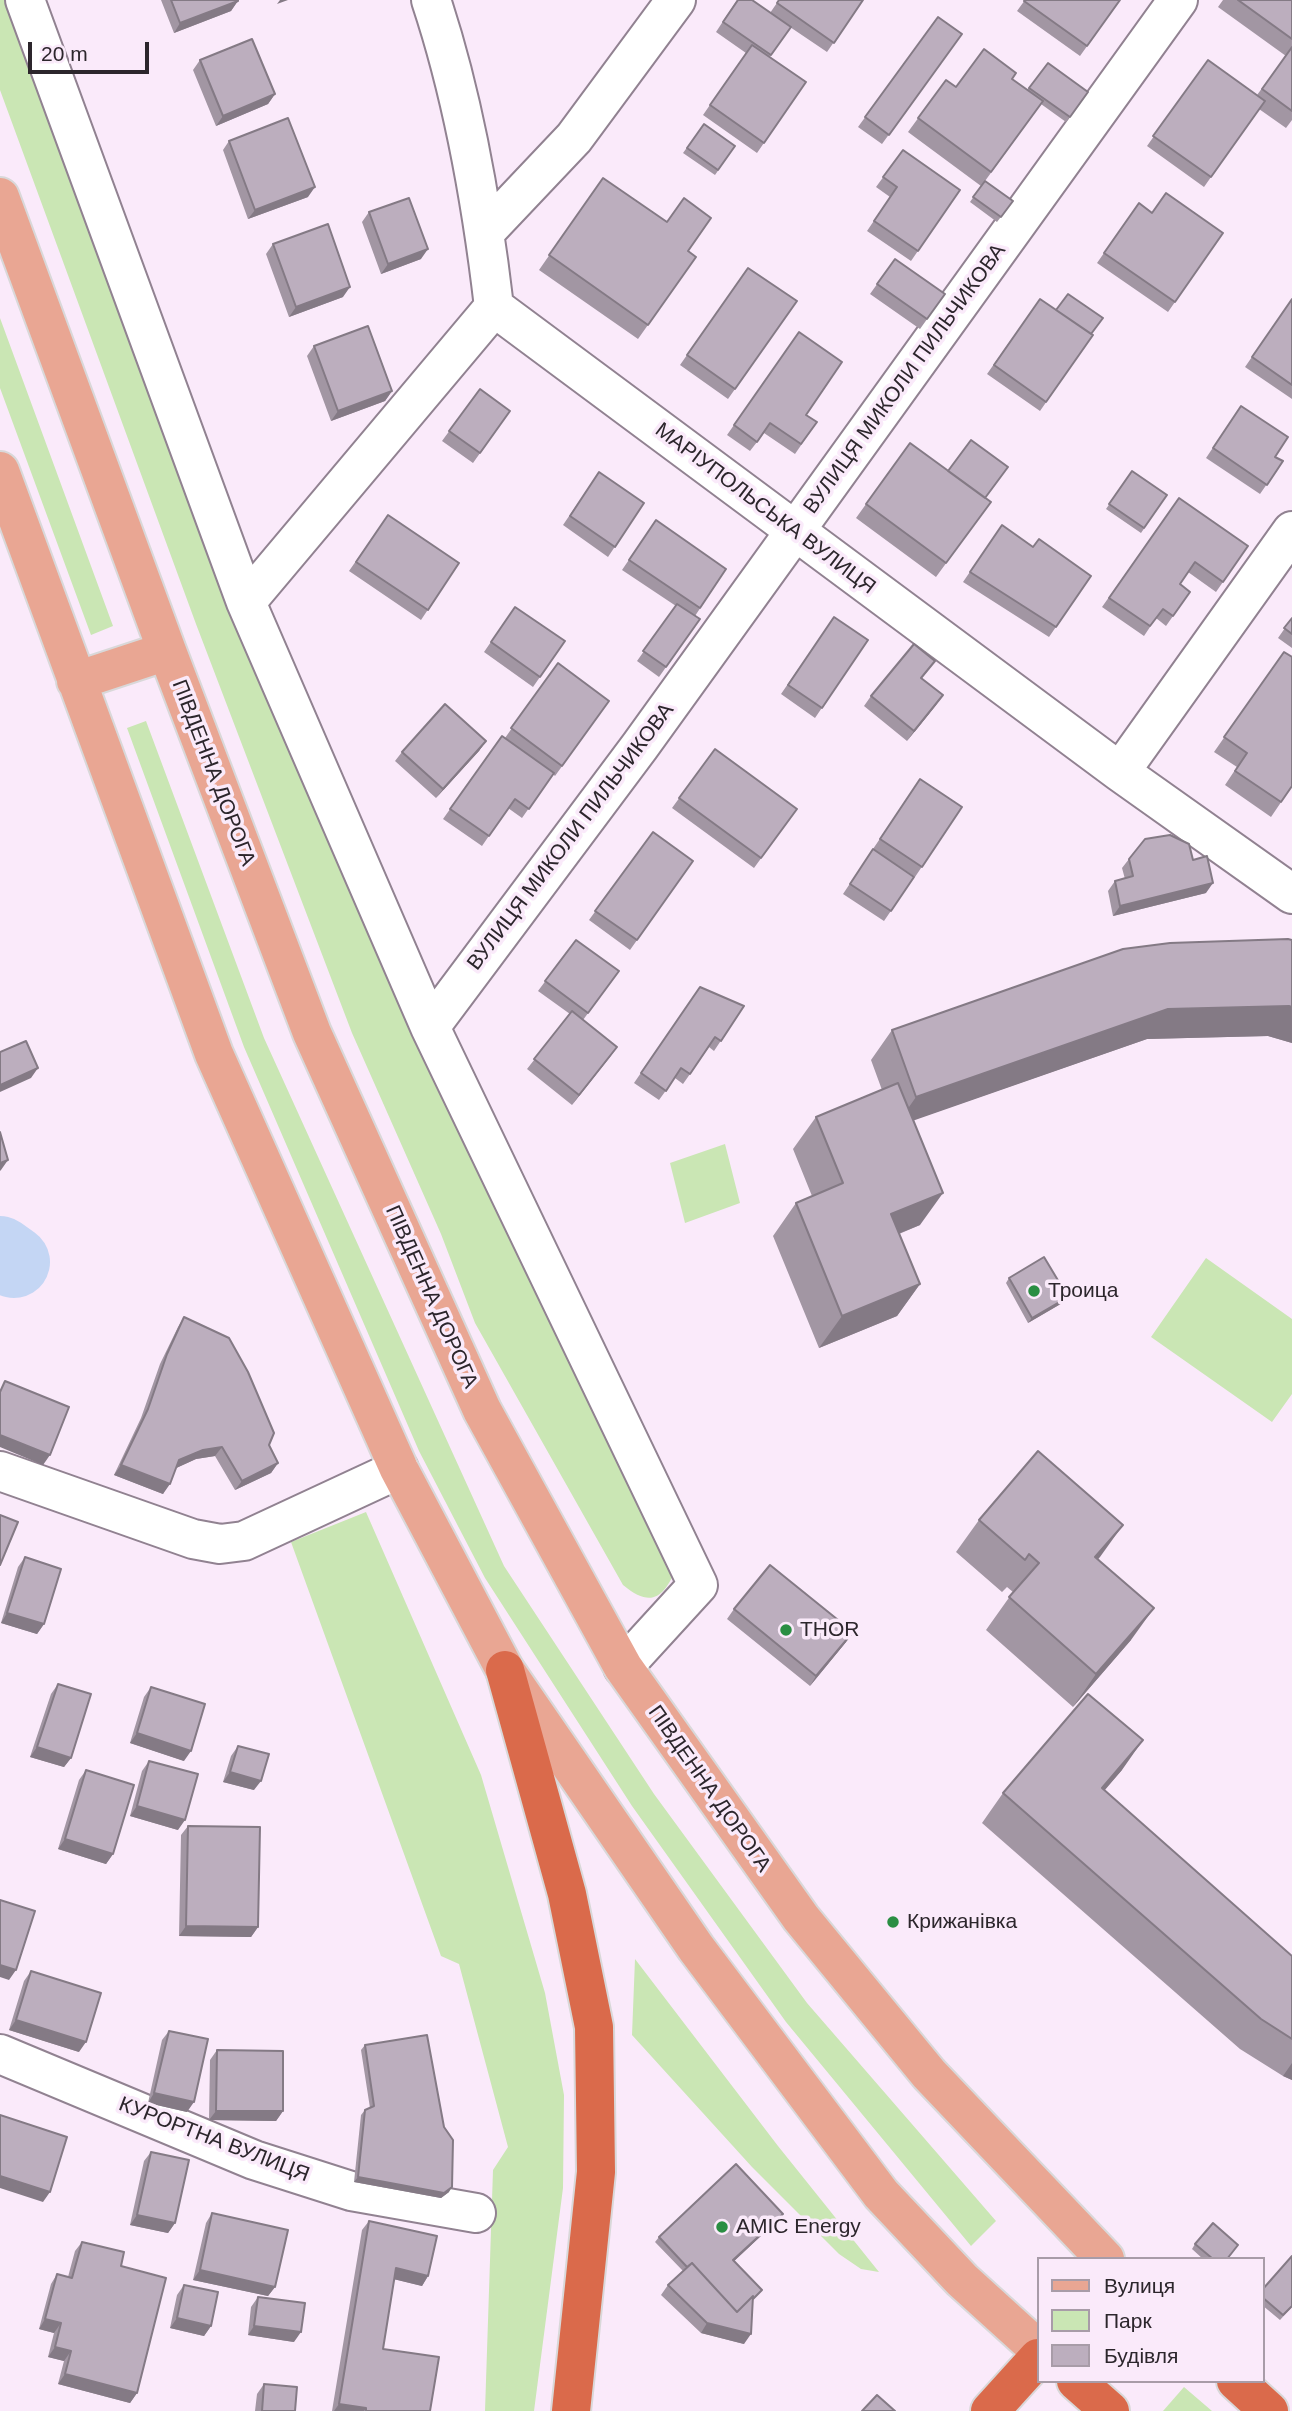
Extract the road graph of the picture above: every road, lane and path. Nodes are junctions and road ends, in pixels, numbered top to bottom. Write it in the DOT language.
graph roads {
  1 [pos="26,0"];
  2 [pos="431,0"];
  3 [pos="676,0"];
  4 [pos="1178,0"];
  5 [pos="0,197"];
  6 [pos="485,232"];
  7 [pos="494,307"];
  8 [pos="0,471"];
  9 [pos="1292,531"];
  10 [pos="794,532"];
  11 [pos="246,602"];
  12 [pos="167,651"];
  13 [pos="76,681"];
  14 [pos="1120,772"];
  15 [pos="1292,894"];
  16 [pos="430,1027"];
  17 [pos="399,1469"];
  18 [pos="0,1471"];
  19 [pos="623,1667"];
  20 [pos="505,1670"];
  21 [pos="0,2054"];
  22 [pos="475,2214"];
  23 [pos="1103,2257"];
  24 [pos="1036,2347"];
  25 [pos="1036,2360"];
  26 [pos="1078,2383"];
  27 [pos="1238,2383"];
  28 [pos="571,2411"];
  29 [pos="990,2411"];
  30 [pos="1110,2411"];
  31 [pos="1269,2411"];
  1 -- 11 [label="street"];
  2 -- 6 [label="street"];
  3 -- 6 [label="street"];
  4 -- 10 [label="street, ВУЛИЦЯ МИКОЛИ ПИЛЬЧИКОВА"];
  5 -- 12 [label="main road, ПІВДЕННА ДОРОГА"];
  6 -- 7 [label="street"];
  7 -- 10 [label="street, МАРІУПОЛЬСЬКА ВУЛИЦЯ"];
  7 -- 11 [label="street"];
  8 -- 13 [label="main road"];
  9 -- 14 [label="street"];
  10 -- 14 [label="street, МАРІУПОЛЬСЬКА ВУЛИЦЯ"];
  10 -- 16 [label="street, ВУЛИЦЯ МИКОЛИ ПИЛЬЧИКОВА"];
  11 -- 16 [label="street"];
  12 -- 13 [label="main road"];
  12 -- 19 [label="main road, ПІВДЕННА ДОРОГА"];
  13 -- 17 [label="main road"];
  14 -- 15 [label="street, МАРІУПОЛЬСЬКА ВУЛИЦЯ"];
  16 -- 19 [label="street"];
  17 -- 18 [label="street"];
  17 -- 20 [label="main road"];
  19 -- 23 [label="main road, ПІВДЕННА ДОРОГА"];
  20 -- 24 [label="main road"];
  20 -- 28 [label="highway"];
  21 -- 22 [label="street, КУРОРТНА ВУЛИЦЯ"];
  25 -- 29 [label="highway"];
  26 -- 30 [label="highway"];
  27 -- 31 [label="highway"];
}
